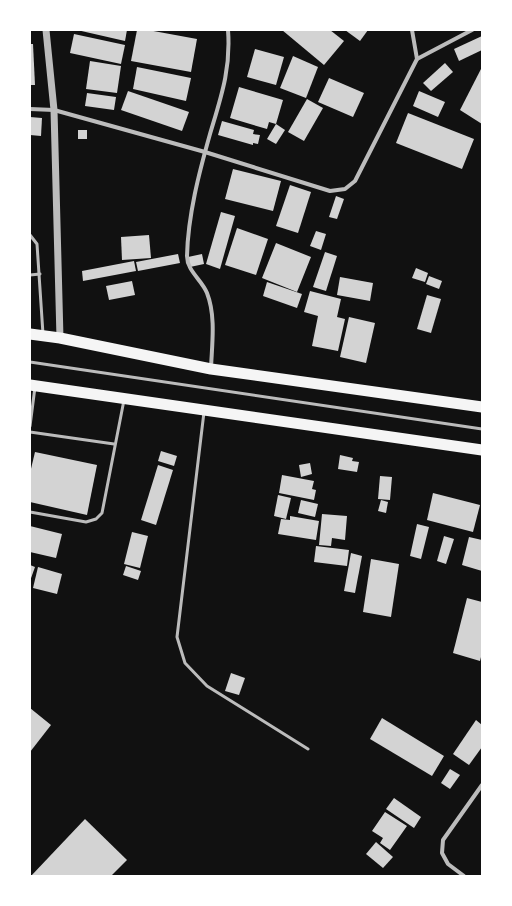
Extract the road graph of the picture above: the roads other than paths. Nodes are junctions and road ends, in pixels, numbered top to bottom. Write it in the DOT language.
graph roads {
  1 [pos="46,30"];
  2 [pos="228,30"];
  3 [pos="412,30"];
  4 [pos="472,30"];
  5 [pos="418,60"];
  6 [pos="30,108"];
  7 [pos="54,110"];
  8 [pos="206,152"];
  9 [pos="30,236"];
  10 [pos="40,274"];
  11 [pos="30,275"];
  12 [pos="30,334"];
  13 [pos="44,336"];
  14 [pos="60,338"];
  15 [pos="30,362"];
  16 [pos="211,369"];
  17 [pos="33,385"];
  18 [pos="124,398"];
  19 [pos="482,407"];
  20 [pos="204,410"];
  21 [pos="30,426"];
  22 [pos="482,428"];
  23 [pos="30,432"];
  24 [pos="114,444"];
  25 [pos="482,450"];
  26 [pos="30,512"];
  27 [pos="308,750"];
  28 [pos="482,785"];
  29 [pos="464,876"];
  1 -- 7 [label="street"];
  2 -- 8 [label="street"];
  3 -- 5 [label="street"];
  4 -- 5 [label="street"];
  5 -- 8 [label="street"];
  6 -- 7 [label="street"];
  7 -- 8 [label="street"];
  7 -- 14 [label="street"];
  8 -- 16 [label="street"];
  9 -- 10 [label="lane"];
  10 -- 11 [label="lane"];
  10 -- 13 [label="lane"];
  12 -- 13 [label="highway"];
  13 -- 14 [label="highway"];
  14 -- 16 [label="highway"];
  15 -- 22 [label="lane"];
  16 -- 19 [label="highway"];
  17 -- 18 [label="highway"];
  17 -- 21 [label="lane"];
  18 -- 20 [label="highway"];
  18 -- 24 [label="lane"];
  20 -- 25 [label="highway"];
  20 -- 27 [label="lane"];
  23 -- 24 [label="lane"];
  24 -- 26 [label="lane"];
  28 -- 29 [label="street"];
}
